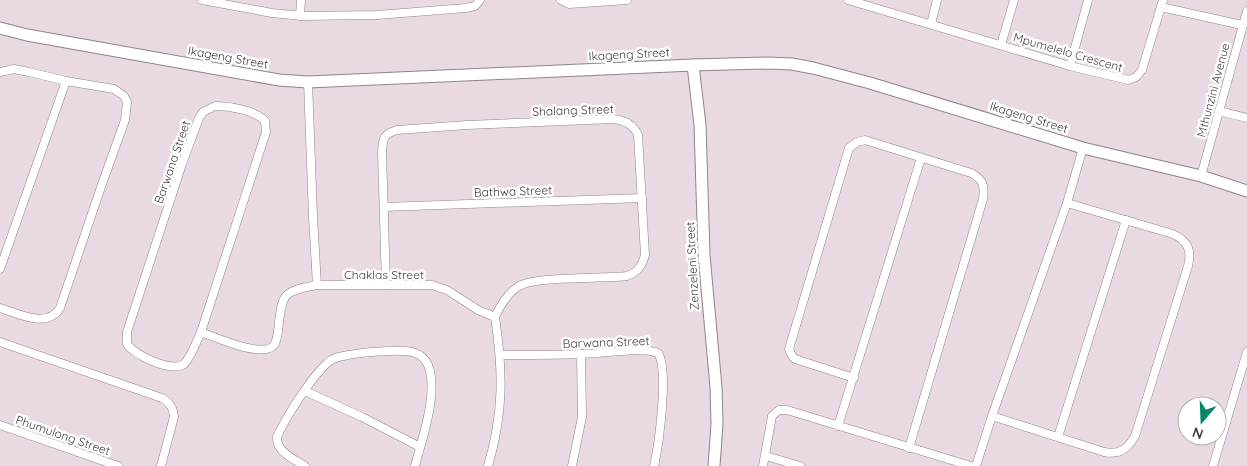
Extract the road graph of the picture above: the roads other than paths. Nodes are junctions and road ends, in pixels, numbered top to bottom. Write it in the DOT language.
graph roads {
  1 [pos="202,0"];
  2 [pos="301,0"];
  3 [pos="480,0"];
  4 [pos="561,0"];
  5 [pos="627,0"];
  6 [pos="848,0"];
  7 [pos="938,0"];
  8 [pos="1014,0"];
  9 [pos="1088,0"];
  10 [pos="866,2"];
  11 [pos="1162,3"];
  12 [pos="1247,11"];
  13 [pos="300,16"];
  14 [pos="931,24"];
  15 [pos="1242,25"];
  16 [pos="0,28"];
  17 [pos="1001,45"];
  18 [pos="693,65"];
  19 [pos="1070,66"];
  20 [pos="0,72"];
  21 [pos="66,81"];
  22 [pos="308,82"];
  23 [pos="1219,111"];
  24 [pos="1247,118"];
  25 [pos="1083,148"];
  26 [pos="921,158"];
  27 [pos="1201,176"];
  28 [pos="1247,191"];
  29 [pos="642,198"];
  30 [pos="1067,203"];
  31 [pos="384,207"];
  32 [pos="1126,220"];
  33 [pos="0,269"];
  34 [pos="317,285"];
  35 [pos="386,286"];
  36 [pos="0,308"];
  37 [pos="495,317"];
  38 [pos="201,332"];
  39 [pos="0,342"];
  40 [pos="1247,352"];
  41 [pos="581,354"];
  42 [pos="501,355"];
  43 [pos="854,378"];
  44 [pos="306,391"];
  45 [pos="992,416"];
  46 [pos="0,425"];
  47 [pos="838,426"];
  48 [pos="1058,437"];
  49 [pos="420,447"];
  50 [pos="909,448"];
  51 [pos="766,456"];
  52 [pos="118,466"];
  53 [pos="160,466"];
  54 [pos="306,466"];
  55 [pos="415,466"];
  56 [pos="488,466"];
  57 [pos="572,466"];
  58 [pos="654,466"];
  59 [pos="714,466"];
  60 [pos="763,466"];
  61 [pos="800,466"];
  62 [pos="971,466"];
  63 [pos="976,466"];
  64 [pos="1213,466"];
  1 -- 13 [label="street"];
  2 -- 13 [label="street"];
  3 -- 13 [label="street"];
  4 -- 5 [label="street"];
  6 -- 10 [label="street, Mpumelelo Crescent"];
  7 -- 14 [label="street"];
  8 -- 17 [label="street, Mpumelelo Crescent"];
  9 -- 19 [label="street"];
  10 -- 14 [label="street, Mpumelelo Crescent"];
  11 -- 15 [label="street"];
  11 -- 19 [label="street, Mpumelelo Crescent"];
  12 -- 15 [label="street, Mthunzini Avenue"];
  14 -- 17 [label="street, Mpumelelo Crescent"];
  15 -- 23 [label="street, Mthunzini Avenue"];
  16 -- 22 [label="street, Ikageng Street"];
  17 -- 19 [label="street, Mpumelelo Crescent"];
  18 -- 22 [label="street, Ikageng Street"];
  18 -- 25 [label="street, Ikageng Street"];
  18 -- 59 [label="street, Zenzeleni Street"];
  20 -- 21 [label="street"];
  21 -- 33 [label="street"];
  21 -- 36 [label="street"];
  22 -- 34 [label="street"];
  23 -- 24 [label="street"];
  23 -- 27 [label="street, Mthunzini Avenue"];
  25 -- 27 [label="street, Ikageng Street"];
  25 -- 30 [label="street"];
  26 -- 43 [label="street"];
  26 -- 43 [label="street"];
  26 -- 50 [label="street"];
  27 -- 28 [label="street, Ikageng Street"];
  29 -- 31 [label="street, Bathwa Street"];
  29 -- 31 [label="street, Shalang Street"];
  29 -- 37 [label="street, Shalang Street"];
  30 -- 32 [label="street"];
  30 -- 45 [label="street"];
  31 -- 35 [label="street, Shalang Street"];
  32 -- 48 [label="street"];
  32 -- 48 [label="street"];
  34 -- 35 [label="street, Chaklas Street"];
  34 -- 38 [label="street"];
  35 -- 37 [label="street, Chaklas Street"];
  37 -- 42 [label="street"];
  38 -- 38 [label="street, Barwana Street"];
  39 -- 53 [label="street"];
  40 -- 64 [label="street"];
  41 -- 42 [label="street, Barwana Street"];
  41 -- 57 [label="street"];
  41 -- 58 [label="street, Barwana Street"];
  42 -- 56 [label="street"];
  43 -- 47 [label="street"];
  44 -- 49 [label="street"];
  44 -- 49 [label="street"];
  44 -- 54 [label="street"];
  45 -- 48 [label="street"];
  45 -- 63 [label="street"];
  46 -- 52 [label="street, Phumulong Street"];
  47 -- 50 [label="street"];
  47 -- 51 [label="street"];
  49 -- 55 [label="street"];
  50 -- 62 [label="street"];
  51 -- 60 [label="street"];
  51 -- 61 [label="street"];
}
